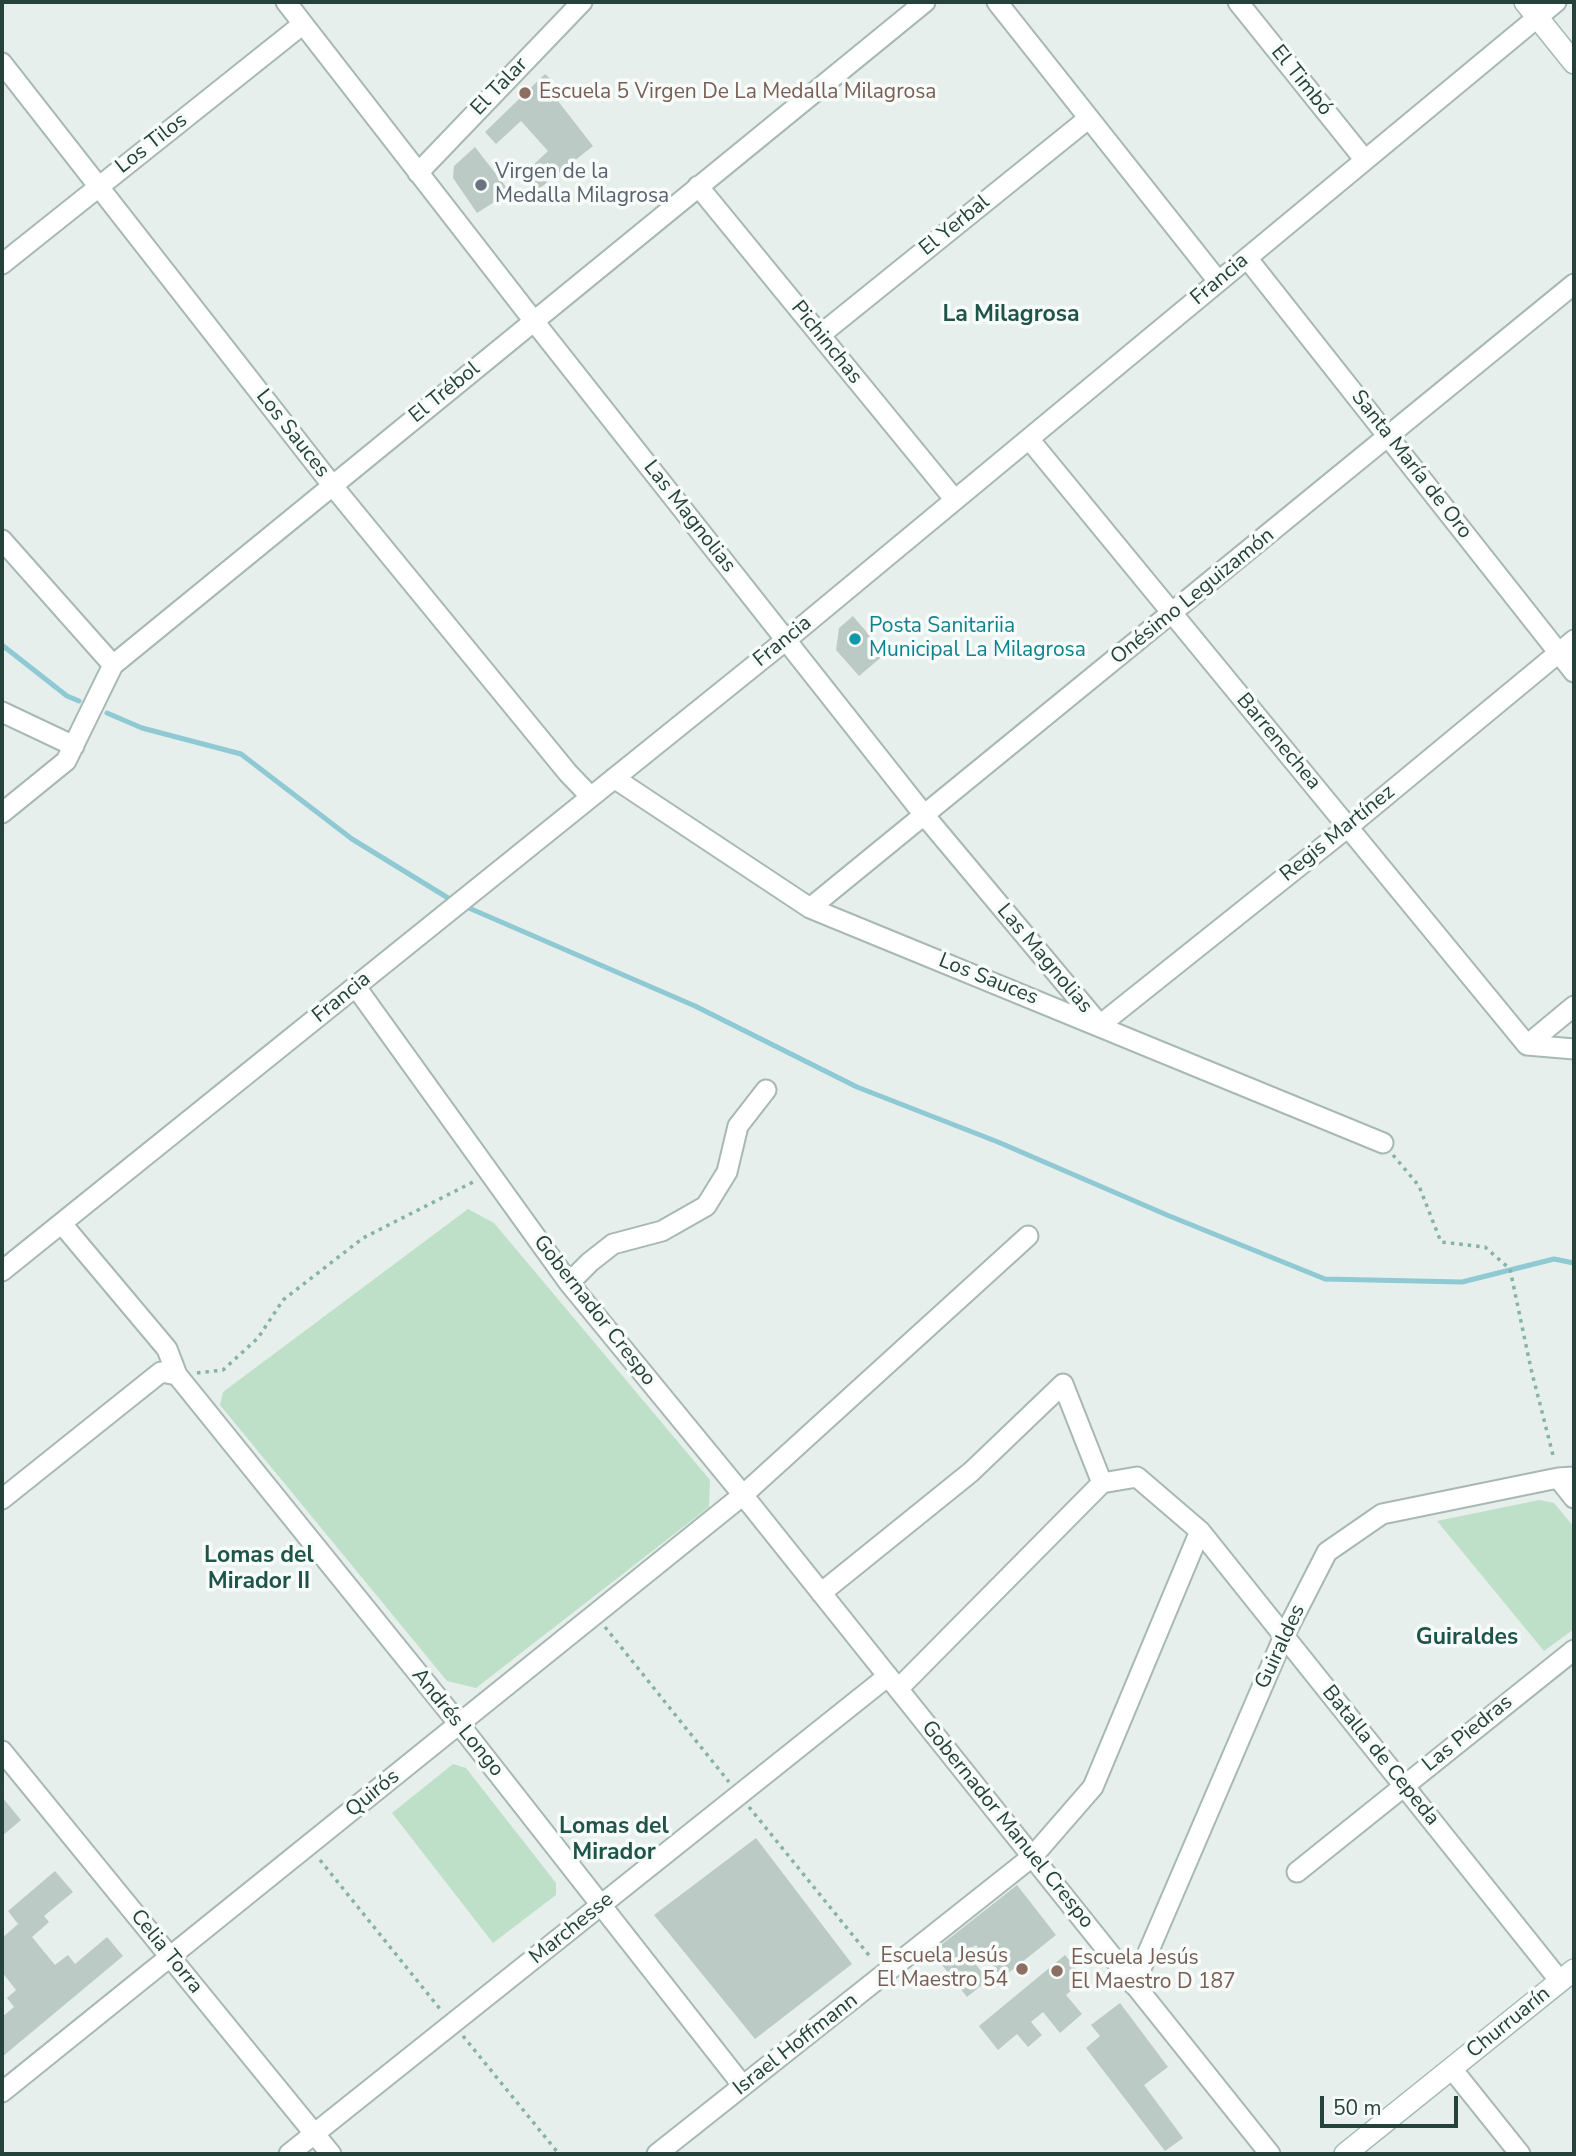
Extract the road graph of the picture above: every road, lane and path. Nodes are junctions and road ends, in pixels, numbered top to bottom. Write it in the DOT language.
graph roads {
  1 [pos="286,2"];
  2 [pos="582,2"];
  3 [pos="925,2"];
  4 [pos="997,2"];
  5 [pos="1238,2"];
  6 [pos="1556,2"];
  7 [pos="1531,9"];
  8 [pos="303,24"];
  9 [pos="2,63"];
  10 [pos="1574,63"];
  11 [pos="1089,118"];
  12 [pos="1364,159"];
  13 [pos="418,173"];
  14 [pos="698,186"];
  15 [pos="97,187"];
  16 [pos="1247,258"];
  17 [pos="2,264"];
  18 [pos="1218,281"];
  19 [pos="1574,284"];
  20 [pos="533,320"];
  21 [pos="820,335"];
  22 [pos="1388,436"];
  23 [pos="1029,439"];
  24 [pos="332,485"];
  25 [pos="955,499"];
  26 [pos="2,540"];
  27 [pos="1172,614"];
  28 [pos="786,640"];
  29 [pos="1567,647"];
  30 [pos="113,664"];
  31 [pos="1574,673"];
  32 [pos="2,712"];
  33 [pos="74,746"];
  34 [pos="614,778"];
  35 [pos="591,797"];
  36 [pos="2,813"];
  37 [pos="925,816"];
  38 [pos="1348,827"];
  39 [pos="810,908"];
  40 [pos="356,987"];
  41 [pos="1574,1006"];
  42 [pos="1100,1025"];
  43 [pos="1527,1045"];
  44 [pos="1574,1049"];
  45 [pos="766,1090"];
  46 [pos="1383,1143"];
  47 [pos="490,1174"];
  48 [pos="62,1224"];
  49 [pos="1028,1236"];
  50 [pos="2,1271"];
  51 [pos="569,1283"];
  52 [pos="169,1374"];
  53 [pos="1566,1477"];
  54 [pos="1102,1483"];
  55 [pos="743,1495"];
  56 [pos="1574,1498"];
  57 [pos="2,1499"];
  58 [pos="1200,1531"];
  59 [pos="821,1593"];
  60 [pos="1284,1636"];
  61 [pos="1574,1650"];
  62 [pos="893,1683"];
  63 [pos="459,1724"];
  64 [pos="2,1751"];
  65 [pos="1404,1786"];
  66 [pos="308,1846"];
  67 [pos="1033,1856"];
  68 [pos="1297,1872"];
  69 [pos="601,1905"];
  70 [pos="170,1957"];
  71 [pos="1567,1976"];
  72 [pos="1134,1985"];
  73 [pos="453,2024"];
  74 [pos="1452,2068"];
  75 [pos="743,2086"];
  76 [pos="2,2092"];
  77 [pos="314,2134"];
  78 [pos="289,2154"];
  79 [pos="331,2154"];
  80 [pos="559,2154"];
  81 [pos="657,2154"];
  82 [pos="1270,2154"];
  83 [pos="1345,2154"];
  84 [pos="1520,2154"];
  1 -- 8 [label="street, Las Magnolias"];
  2 -- 13 [label="street, El Talar"];
  3 -- 14 [label="street, El Trébol"];
  4 -- 11 [label="street"];
  5 -- 12 [label="street, El Timbó"];
  6 -- 7 [label="street, Francia"];
  7 -- 10 [label="main road"];
  7 -- 12 [label="street, Francia"];
  8 -- 13 [label="street, Las Magnolias"];
  8 -- 15 [label="street, Los Tilos"];
  9 -- 15 [label="street, Los Sauces"];
  11 -- 18 [label="street"];
  11 -- 21 [label="street, El Yerbal"];
  12 -- 16 [label="street, Francia"];
  13 -- 20 [label="street, Las Magnolias"];
  14 -- 20 [label="street, El Trébol"];
  14 -- 21 [label="street, Pichinchas"];
  15 -- 17 [label="street, Los Tilos"];
  15 -- 24 [label="street, Los Sauces"];
  16 -- 18 [label="street, Francia"];
  16 -- 22 [label="street, Santa María de Oro"];
  18 -- 23 [label="street, Francia"];
  19 -- 22 [label="street, Onésimo Leguizamón"];
  20 -- 24 [label="street, El Trébol"];
  20 -- 28 [label="street, Las Magnolias"];
  21 -- 25 [label="street, Pichinchas"];
  22 -- 27 [label="street, Onésimo Leguizamón"];
  22 -- 29 [label="street, Santa María de Oro"];
  23 -- 25 [label="street, Francia"];
  23 -- 27 [label="street, Barrenechea"];
  24 -- 30 [label="street, El Trébol"];
  24 -- 35 [label="street, Los Sauces"];
  25 -- 28 [label="street, Francia"];
  26 -- 30 [label="street"];
  27 -- 37 [label="street, Onésimo Leguizamón"];
  27 -- 38 [label="street, Barrenechea"];
  28 -- 34 [label="street, Francia"];
  28 -- 37 [label="street, Las Magnolias"];
  29 -- 31 [label="street, Santa María de Oro"];
  29 -- 38 [label="street, Regis Martínez"];
  30 -- 33 [label="street, El Trébol"];
  32 -- 33 [label="street"];
  33 -- 36 [label="street, El Trébol"];
  34 -- 35 [label="street, Francia"];
  34 -- 39 [label="street, Los Sauces"];
  35 -- 40 [label="street, Francia"];
  37 -- 39 [label="street, Onésimo Leguizamón"];
  37 -- 42 [label="street, Las Magnolias"];
  38 -- 42 [label="street, Regis Martínez"];
  38 -- 43 [label="street, Barrenechea"];
  39 -- 42 [label="street, Los Sauces"];
  40 -- 47 [label="street, Gobernador Crespo"];
  40 -- 48 [label="street, Francia"];
  41 -- 43 [label="street"];
  42 -- 46 [label="street, Los Sauces"];
  43 -- 44 [label="street"];
  45 -- 51 [label="street"];
  46 -- 53 [label="path"];
  47 -- 51 [label="street, Gobernador Crespo"];
  47 -- 52 [label="path"];
  48 -- 50 [label="street, Francia"];
  48 -- 52 [label="street, Andrés Longo"];
  49 -- 55 [label="street, Quirós"];
  51 -- 55 [label="street, Gobernador Crespo"];
  52 -- 57 [label="street"];
  52 -- 63 [label="street, Andrés Longo"];
  53 -- 56 [label="street"];
  53 -- 60 [label="street, Guiraldes"];
  54 -- 58 [label="street, Batalla de Cepeda"];
  54 -- 59 [label="street"];
  54 -- 62 [label="street, Marchesse"];
  55 -- 59 [label="street, Gobernador Manuel Crespo"];
  55 -- 63 [label="street, Quirós"];
  58 -- 60 [label="street, Batalla de Cepeda"];
  58 -- 67 [label="street, Israel Hoffmann"];
  59 -- 62 [label="street, Gobernador Manuel Crespo"];
  60 -- 65 [label="street, Batalla de Cepeda"];
  60 -- 72 [label="street, Guiraldes"];
  61 -- 65 [label="street, Las Piedras"];
  62 -- 67 [label="street, Gobernador Manuel Crespo"];
  62 -- 69 [label="street, Marchesse"];
  63 -- 66 [label="street, Quirós"];
  63 -- 69 [label="street, Andrés Longo"];
  64 -- 70 [label="street, Celia Torra"];
  65 -- 68 [label="street, Las Piedras"];
  65 -- 71 [label="street, Batalla de Cepeda"];
  66 -- 70 [label="street, Quirós"];
  66 -- 73 [label="path"];
  67 -- 72 [label="street, Gobernador Manuel Crespo"];
  67 -- 75 [label="street, Israel Hoffmann"];
  69 -- 73 [label="street, Marchesse"];
  69 -- 75 [label="street, Andrés Longo"];
  70 -- 76 [label="street, Quirós"];
  70 -- 77 [label="street, Celia Torra"];
  71 -- 74 [label="main road, Churruarín"];
  72 -- 82 [label="street, Gobernador Manuel Crespo"];
  73 -- 77 [label="street, Marchesse"];
  73 -- 80 [label="path"];
  74 -- 83 [label="main road, Churruarín"];
  74 -- 84 [label="street"];
  75 -- 81 [label="street, Israel Hoffmann"];
  77 -- 78 [label="street, Marchesse"];
  77 -- 79 [label="street, Celia Torra"];
}
